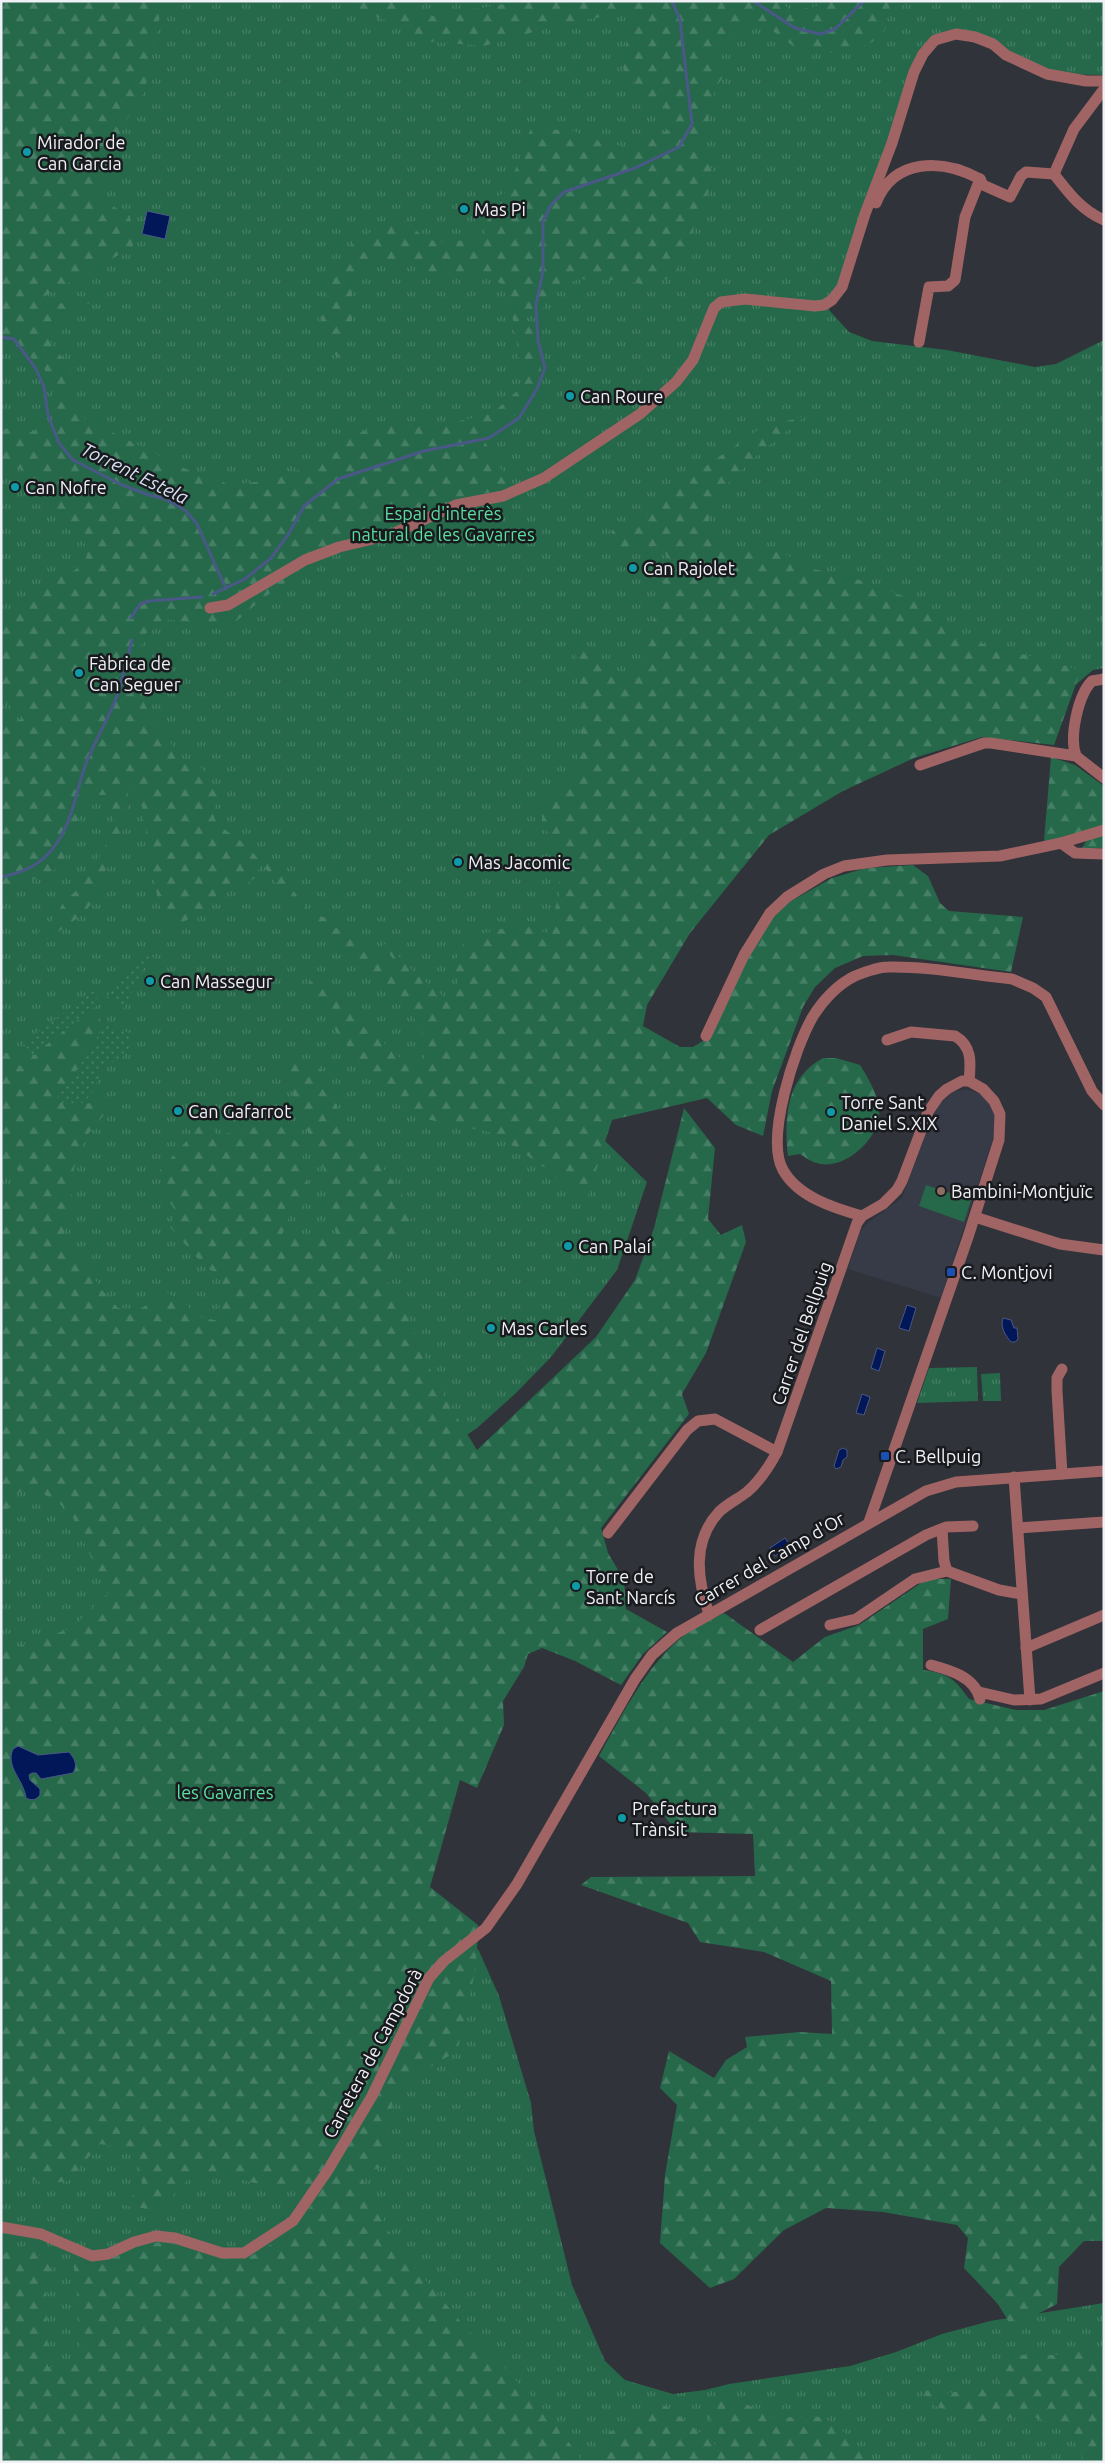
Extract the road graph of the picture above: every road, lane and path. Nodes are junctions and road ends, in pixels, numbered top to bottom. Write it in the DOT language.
graph roads {
  1 [pos="1104,80"];
  2 [pos="1104,89"];
  3 [pos="1054,174"];
  4 [pos="980,179"];
  5 [pos="1104,220"];
  6 [pos="858,235"];
  7 [pos="919,342"];
  8 [pos="210,608"];
  9 [pos="1098,680"];
  10 [pos="1076,756"];
  11 [pos="920,765"];
  12 [pos="1104,778"];
  13 [pos="1104,830"];
  14 [pos="1061,843"];
  15 [pos="1104,854"];
  16 [pos="706,1036"];
  17 [pos="887,1040"];
  18 [pos="969,1081"];
  19 [pos="1104,1105"];
  20 [pos="862,1216"];
  21 [pos="975,1217"];
  22 [pos="1104,1250"];
  23 [pos="1062,1368"];
  24 [pos="777,1452"];
  25 [pos="1104,1471"];
  26 [pos="1062,1474"];
  27 [pos="1014,1477"];
  28 [pos="869,1522"];
  29 [pos="1104,1522"];
  30 [pos="973,1526"];
  31 [pos="1018,1528"];
  32 [pos="942,1529"];
  33 [pos="608,1533"];
  34 [pos="947,1570"];
  35 [pos="1022,1594"];
  36 [pos="709,1614"];
  37 [pos="1104,1615"];
  38 [pos="830,1626"];
  39 [pos="760,1630"];
  40 [pos="1026,1648"];
  41 [pos="931,1666"];
  42 [pos="1104,1673"];
  43 [pos="1030,1700"];
  44 [pos="486,1928"];
  45 [pos="1,2227"];
  1 -- 6 [label="street"];
  2 -- 3 [label="street"];
  3 -- 4 [label="street"];
  3 -- 5 [label="street"];
  4 -- 6 [label="street"];
  4 -- 7 [label="street"];
  6 -- 8 [label="street"];
  9 -- 10 [label="street"];
  10 -- 11 [label="street"];
  10 -- 12 [label="street"];
  13 -- 14 [label="street"];
  14 -- 15 [label="street"];
  14 -- 16 [label="street"];
  17 -- 18 [label="street"];
  18 -- 20 [label="street"];
  18 -- 21 [label="street"];
  19 -- 20 [label="street"];
  20 -- 24 [label="street, Carrer del Bellpuig"];
  21 -- 22 [label="street"];
  21 -- 28 [label="street"];
  23 -- 26 [label="street"];
  24 -- 33 [label="street"];
  24 -- 36 [label="street, Carrer del Bellpuig"];
  25 -- 26 [label="street, Carrer del Camp d'Or"];
  26 -- 27 [label="street, Carrer del Camp d'Or"];
  27 -- 28 [label="street, Carrer del Camp d'Or"];
  27 -- 31 [label="street"];
  28 -- 36 [label="street, Carrer del Camp d'Or"];
  29 -- 31 [label="street"];
  30 -- 32 [label="street"];
  31 -- 35 [label="street"];
  32 -- 34 [label="street"];
  32 -- 39 [label="street"];
  34 -- 35 [label="street"];
  34 -- 38 [label="street"];
  35 -- 40 [label="street"];
  36 -- 44 [label="street, Carrer del Camp d'Or"];
  37 -- 40 [label="street"];
  40 -- 43 [label="street"];
  41 -- 43 [label="street"];
  42 -- 43 [label="street"];
  44 -- 45 [label="street, Carretera de Campdorà"];
}
